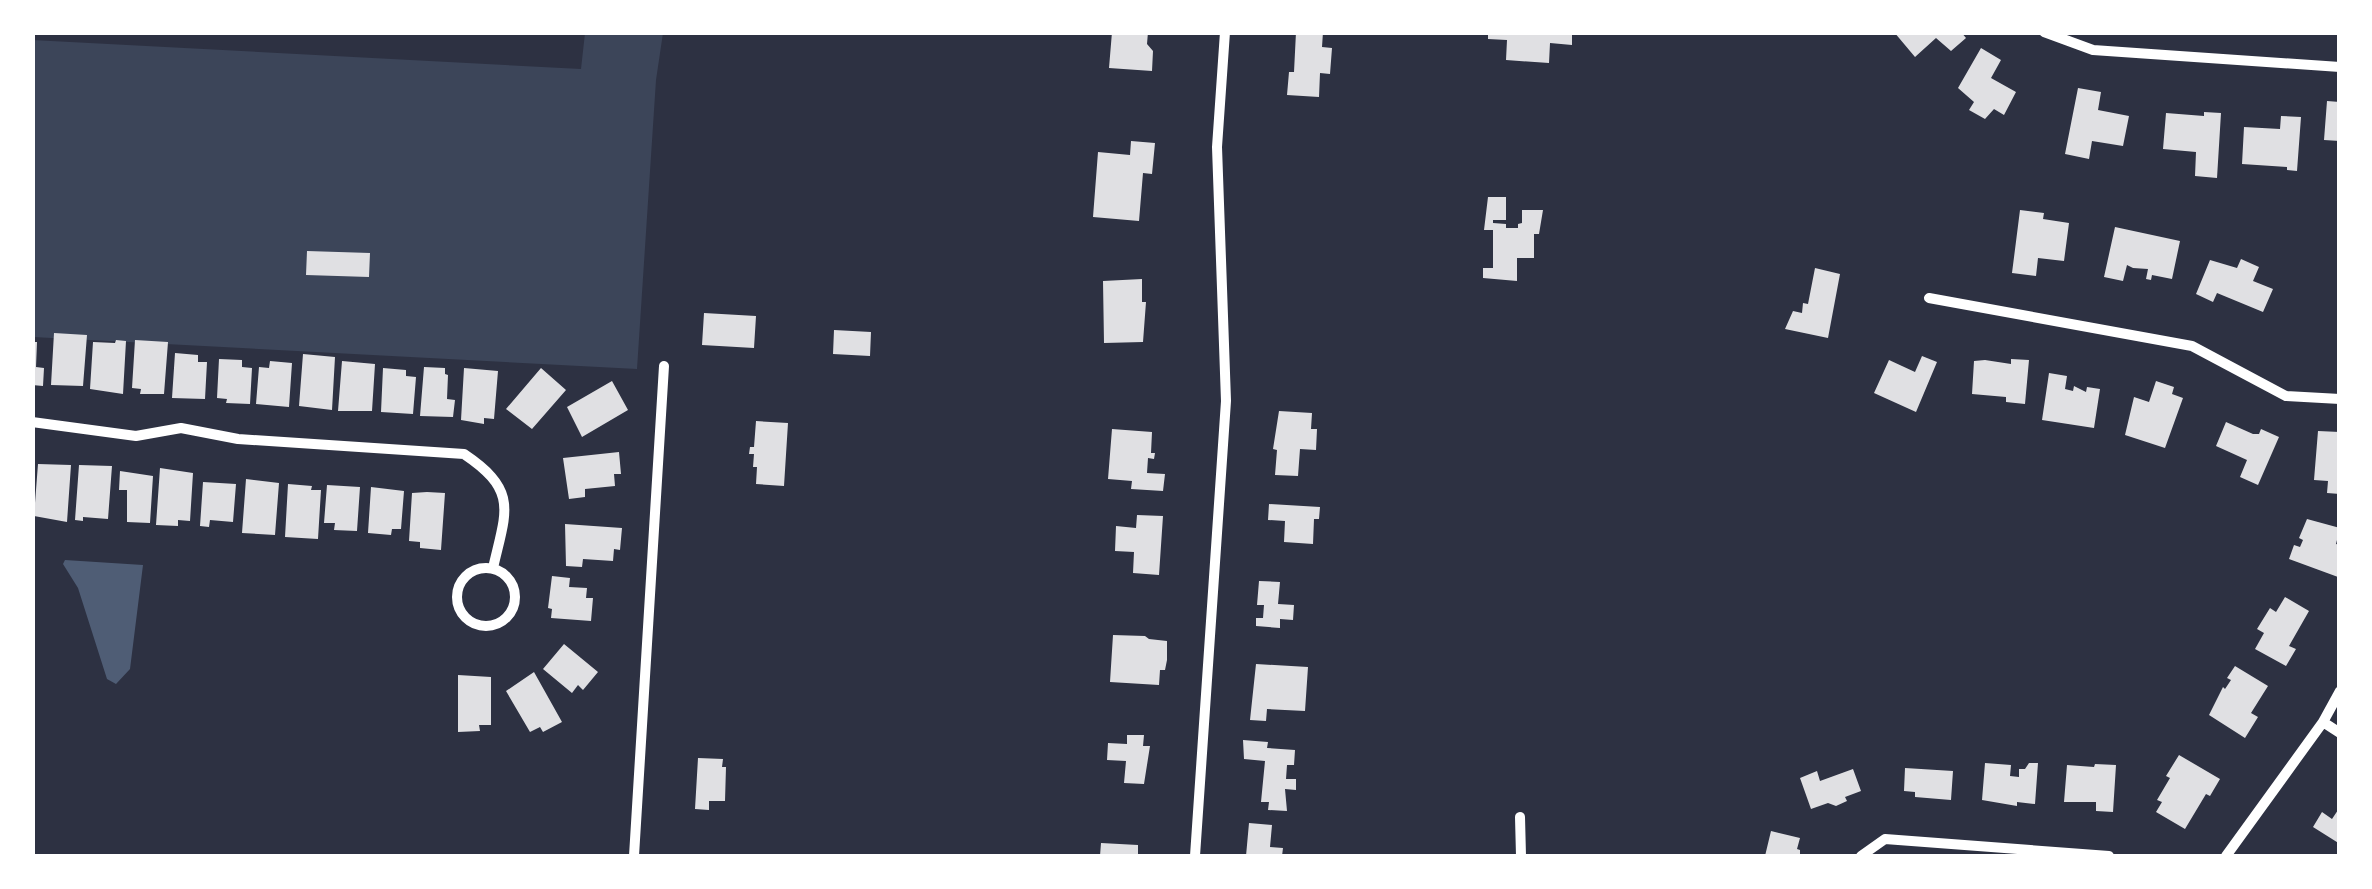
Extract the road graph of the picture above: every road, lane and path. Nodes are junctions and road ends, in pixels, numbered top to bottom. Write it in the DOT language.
graph roads {
  1 [pos="1225,32"];
  2 [pos="2044,32"];
  3 [pos="2340,66"];
  4 [pos="1929,298"];
  5 [pos="664,366"];
  6 [pos="2340,399"];
  7 [pos="32,422"];
  8 [pos="493,568"];
  9 [pos="2340,692"];
  10 [pos="2322,722"];
  11 [pos="2340,732"];
  12 [pos="1520,817"];
  13 [pos="634,856"];
  14 [pos="1194,856"];
  15 [pos="1522,856"];
  16 [pos="1861,856"];
  17 [pos="2109,856"];
  18 [pos="2226,856"];
  1 -- 14 [label="street"];
  2 -- 3 [label="street"];
  4 -- 6 [label="street"];
  5 -- 13 [label="street"];
  7 -- 8 [label="street"];
  8 -- 8 [label="street"];
  9 -- 10 [label="street"];
  10 -- 11 [label="street"];
  10 -- 18 [label="street"];
  12 -- 15 [label="street"];
  16 -- 17 [label="street"];
}
